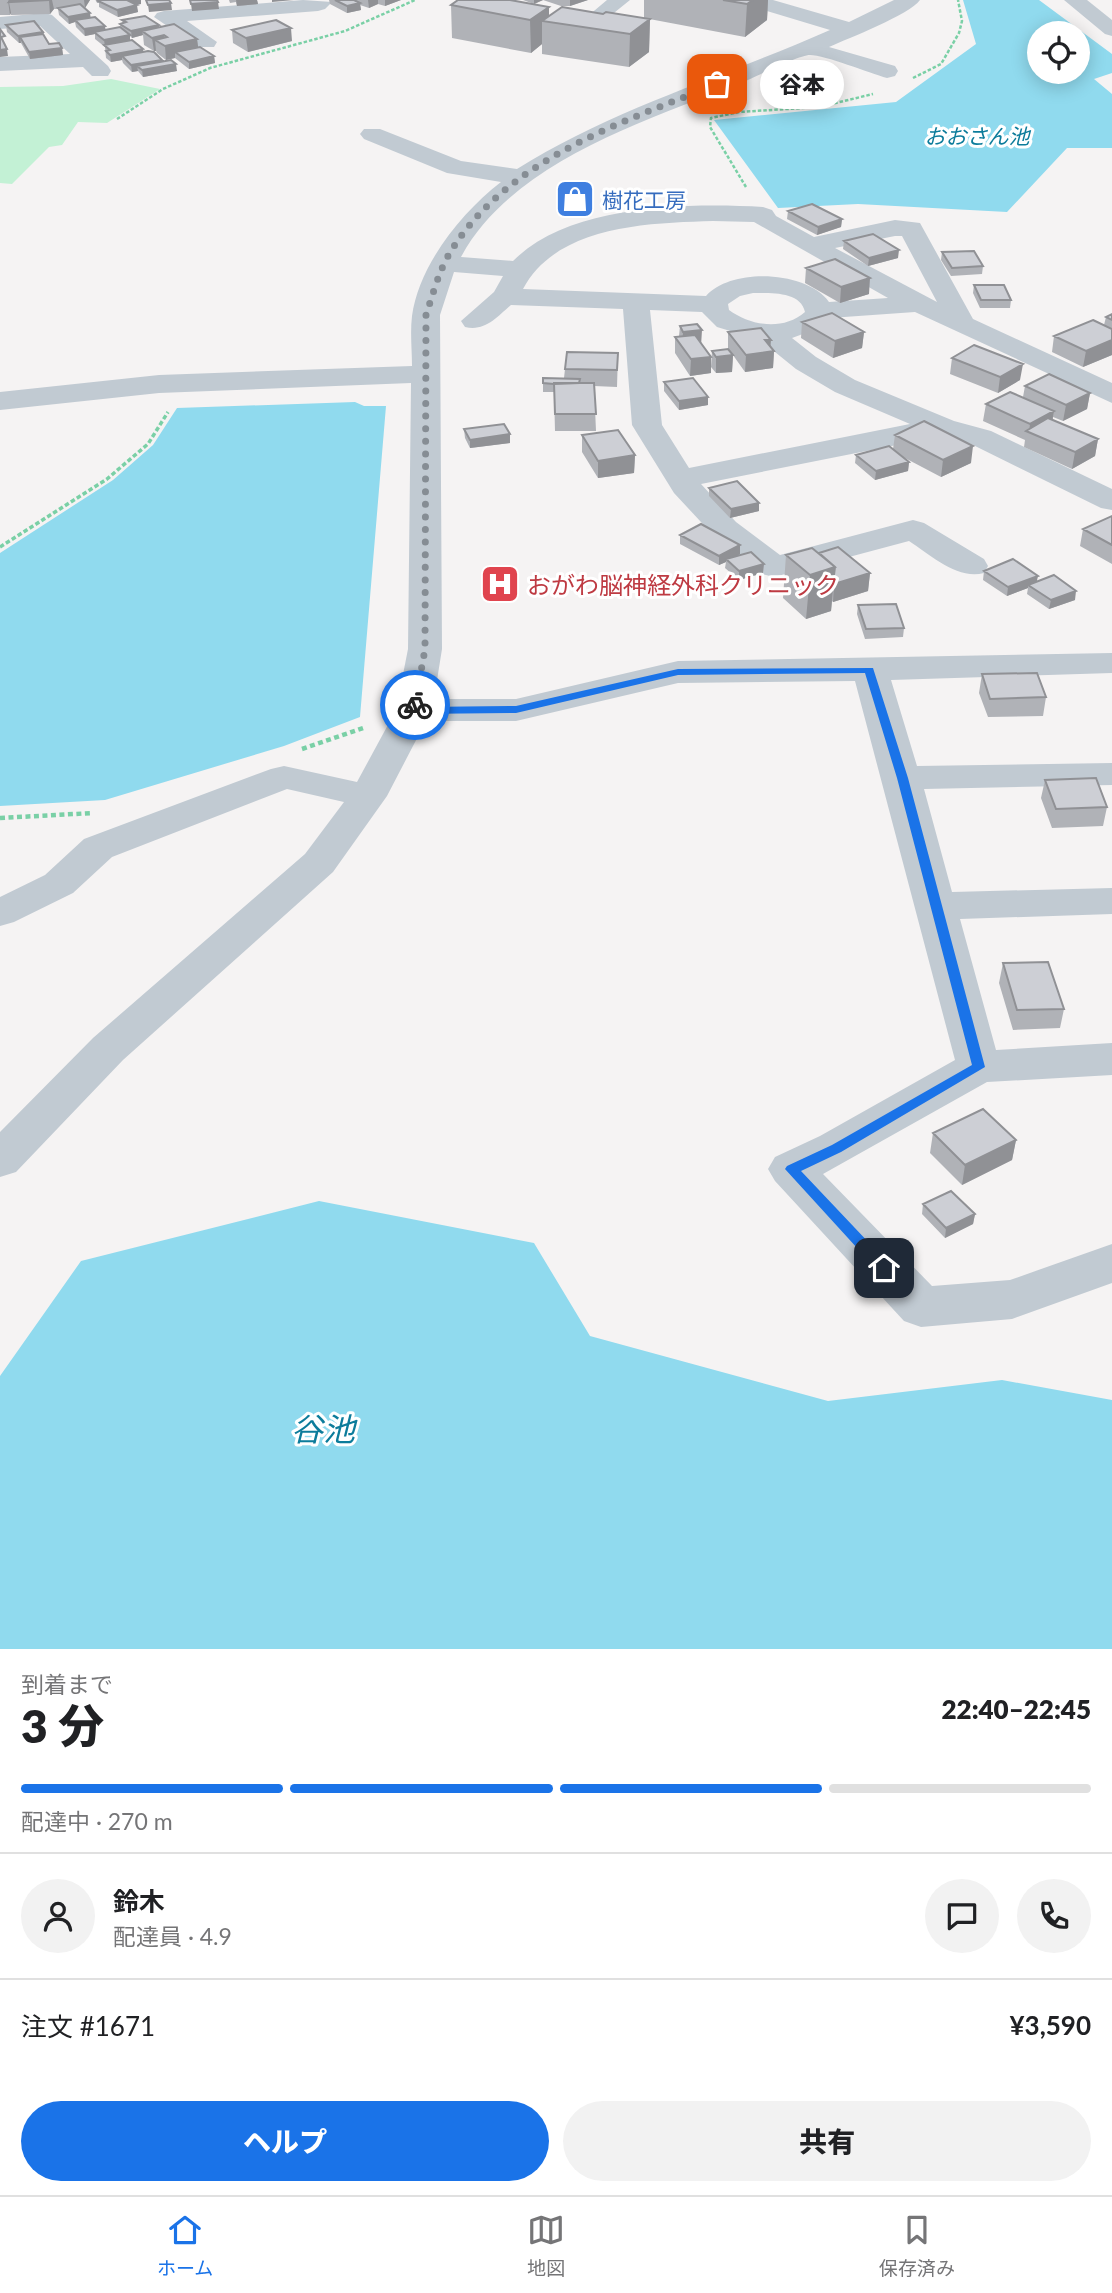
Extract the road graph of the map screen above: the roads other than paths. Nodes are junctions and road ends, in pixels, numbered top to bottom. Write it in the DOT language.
graph roads {
  1 [pos="319,0"];
  2 [pos="620,0"];
  3 [pos="751,0"];
  4 [pos="910,0"];
  5 [pos="1074,0"];
  6 [pos="1108,12"];
  7 [pos="0,23"];
  8 [pos="571,28"];
  9 [pos="848,29"];
  10 [pos="206,42"];
  11 [pos="806,47"];
  12 [pos="0,64"];
  13 [pos="892,81"];
  14 [pos="372,134"];
  15 [pos="521,177"];
  16 [pos="811,245"];
  17 [pos="444,263"];
  18 [pos="520,270"];
  19 [pos="505,298"];
  20 [pos="636,301"];
  21 [pos="714,304"];
  22 [pos="919,304"];
  23 [pos="819,311"];
  24 [pos="475,321"];
  25 [pos="962,324"];
  26 [pos="768,332"];
  27 [pos="424,374"];
  28 [pos="1107,387"];
  29 [pos="0,401"];
  30 [pos="943,427"];
  31 [pos="682,479"];
  32 [pos="1103,489"];
  33 [pos="972,566"];
  34 [pos="1112,663"];
  35 [pos="870,670"];
  36 [pos="415,710"];
  37 [pos="1112,774"];
  38 [pos="902,778"];
  39 [pos="368,796"];
  40 [pos="1112,901"];
  41 [pos="936,906"];
  42 [pos="0,913"];
  43 [pos="1112,1059"];
  44 [pos="979,1067"];
  45 [pos="0,1160"];
  46 [pos="1112,1262"];
  1 -- 10 [label="street"];
  2 -- 8 [label="street"];
  3 -- 9 [label="street"];
  4 -- 9 [label="street"];
  5 -- 6 [label="street"];
  7 -- 12 [label="street"];
  9 -- 11 [label="street"];
  11 -- 13 [label="street"];
  11 -- 15 [label="street"];
  14 -- 15 [label="street"];
  15 -- 17 [label="street"];
  16 -- 18 [label="street"];
  16 -- 22 [label="street"];
  16 -- 25 [label="street"];
  17 -- 18 [label="street"];
  17 -- 27 [label="street"];
  18 -- 19 [label="street"];
  19 -- 20 [label="street"];
  19 -- 24 [label="street"];
  20 -- 21 [label="street"];
  20 -- 31 [label="street"];
  21 -- 23 [label="street"];
  21 -- 26 [label="street"];
  22 -- 23 [label="street"];
  22 -- 25 [label="street"];
  23 -- 26 [label="street"];
  25 -- 28 [label="street"];
  26 -- 30 [label="street"];
  27 -- 29 [label="street"];
  27 -- 36 [label="street"];
  30 -- 31 [label="street"];
  30 -- 32 [label="street"];
  31 -- 33 [label="street"];
  34 -- 35 [label="street"];
  35 -- 36 [label="street"];
  35 -- 38 [label="street"];
  36 -- 39 [label="street"];
  37 -- 38 [label="street"];
  38 -- 41 [label="street"];
  39 -- 42 [label="street"];
  39 -- 45 [label="street"];
  40 -- 41 [label="street"];
  41 -- 44 [label="street"];
  43 -- 44 [label="street"];
  44 -- 46 [label="street"];
}
